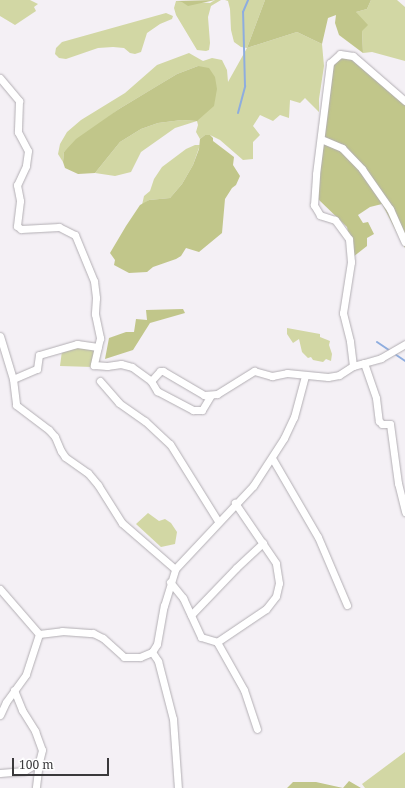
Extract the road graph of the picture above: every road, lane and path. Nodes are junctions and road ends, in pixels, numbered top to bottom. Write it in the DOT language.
graph roads {
  1 [pos="0,78"];
  2 [pos="405,100"];
  3 [pos="320,139"];
  4 [pos="405,242"];
  5 [pos="0,336"];
  6 [pos="405,344"];
  7 [pos="98,347"];
  8 [pos="364,363"];
  9 [pos="353,366"];
  10 [pos="305,376"];
  11 [pos="13,379"];
  12 [pos="100,381"];
  13 [pos="151,381"];
  14 [pos="211,396"];
  15 [pos="272,458"];
  16 [pos="235,503"];
  17 [pos="405,512"];
  18 [pos="218,521"];
  19 [pos="263,543"];
  20 [pos="174,569"];
  21 [pos="170,582"];
  22 [pos="0,589"];
  23 [pos="347,605"];
  24 [pos="191,615"];
  25 [pos="39,634"];
  26 [pos="217,642"];
  27 [pos="152,652"];
  28 [pos="14,690"];
  29 [pos="0,715"];
  30 [pos="258,729"];
  31 [pos="38,762"];
  32 [pos="0,774"];
  33 [pos="36,788"];
  34 [pos="178,788"];
  1 -- 7 [label="street"];
  2 -- 3 [label="street"];
  3 -- 4 [label="street"];
  3 -- 9 [label="street"];
  5 -- 11 [label="street"];
  6 -- 8 [label="street"];
  7 -- 11 [label="street"];
  7 -- 13 [label="street"];
  8 -- 9 [label="street"];
  8 -- 17 [label="street"];
  9 -- 10 [label="street"];
  10 -- 14 [label="street"];
  10 -- 15 [label="street"];
  11 -- 20 [label="street"];
  12 -- 18 [label="street"];
  13 -- 14 [label="street"];
  13 -- 14 [label="street"];
  15 -- 16 [label="street"];
  15 -- 23 [label="street"];
  16 -- 18 [label="street"];
  16 -- 19 [label="street"];
  18 -- 20 [label="street"];
  19 -- 24 [label="street"];
  19 -- 26 [label="street"];
  20 -- 21 [label="street"];
  21 -- 24 [label="street"];
  21 -- 27 [label="street"];
  22 -- 25 [label="street"];
  24 -- 26 [label="street"];
  25 -- 27 [label="street"];
  25 -- 28 [label="street"];
  26 -- 30 [label="street"];
  27 -- 34 [label="street"];
  28 -- 29 [label="street"];
  28 -- 31 [label="street"];
  31 -- 32 [label="street"];
  31 -- 33 [label="street"];
}
